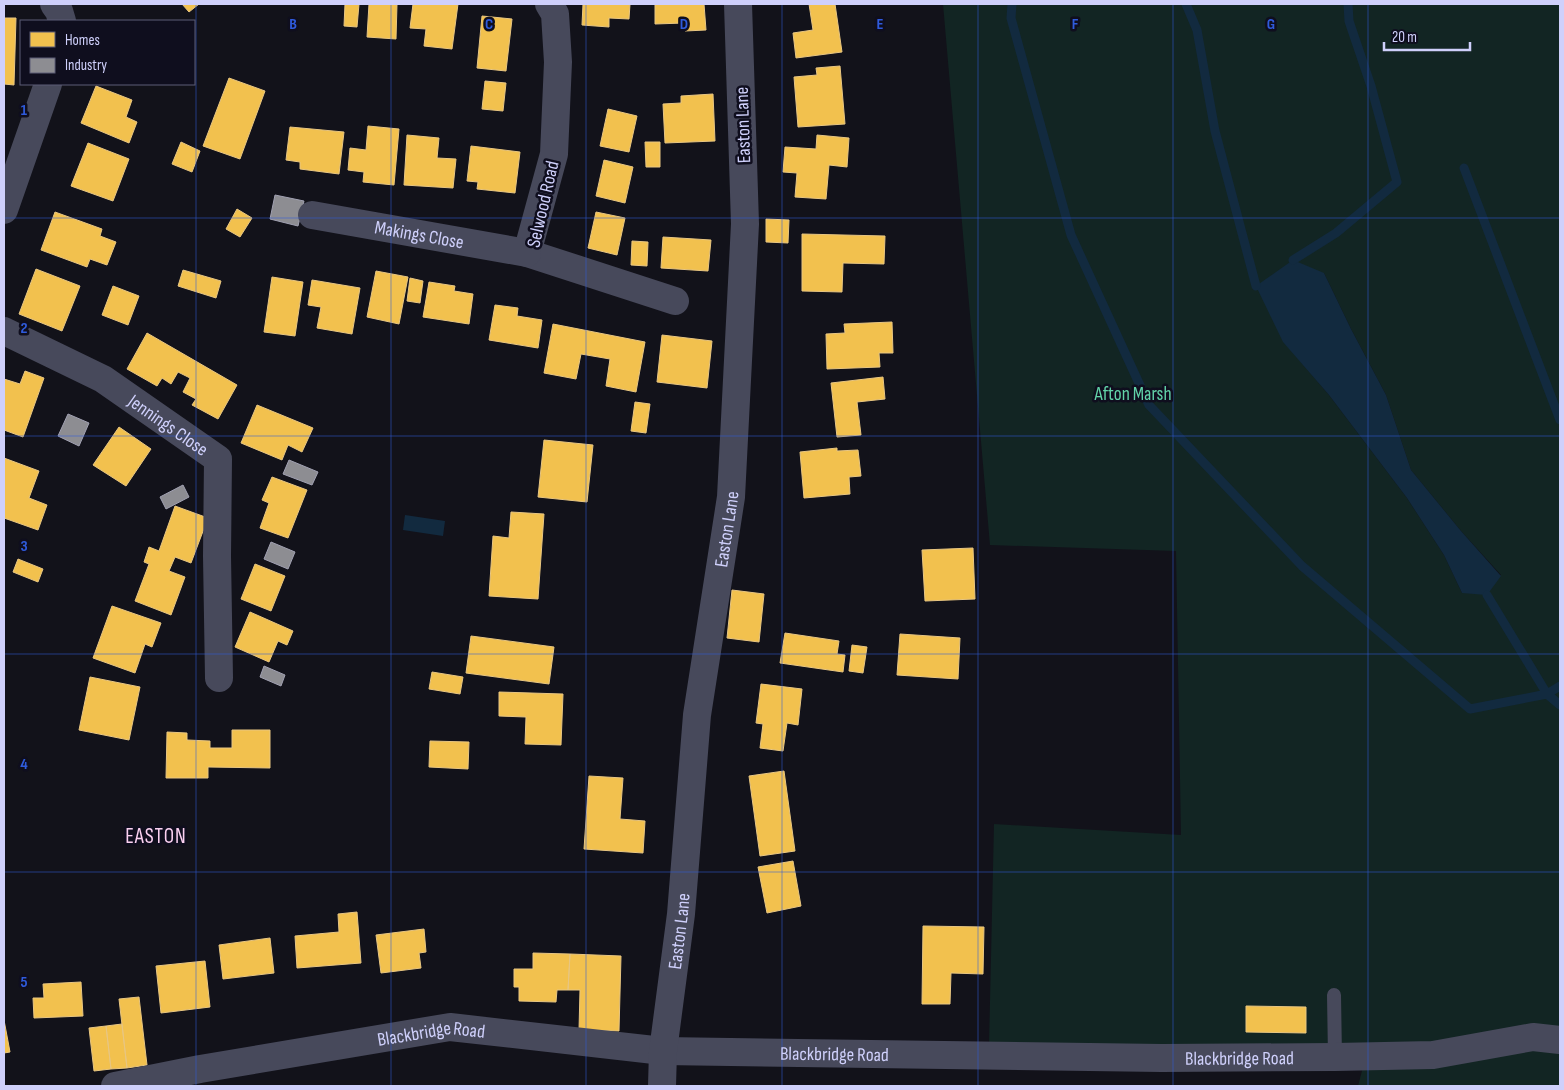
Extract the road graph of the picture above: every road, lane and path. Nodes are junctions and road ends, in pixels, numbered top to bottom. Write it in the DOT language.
graph roads {
  1 [pos="54,4"];
  2 [pos="549,4"];
  3 [pos="738,4"];
  4 [pos="62,20"];
  5 [pos="48,85"];
  6 [pos="4,210"];
  7 [pos="312,215"];
  8 [pos="527,253"];
  9 [pos="675,301"];
  10 [pos="4,331"];
  11 [pos="219,678"];
  12 [pos="1334,995"];
  13 [pos="1560,1040"];
  14 [pos="663,1051"];
  15 [pos="1335,1057"];
  16 [pos="115,1086"];
  17 [pos="662,1086"];
  1 -- 4 [label="street"];
  2 -- 8 [label="street, Selwood Road"];
  3 -- 14 [label="street, Easton Lane"];
  5 -- 6 [label="street"];
  7 -- 8 [label="street, Makings Close"];
  8 -- 9 [label="street, Selwood Road"];
  10 -- 11 [label="street, Jennings Close"];
  12 -- 15 [label="lane"];
  13 -- 15 [label="street, Blackbridge Road"];
  14 -- 15 [label="street, Blackbridge Road"];
  14 -- 16 [label="street, Blackbridge Road"];
  14 -- 17 [label="street, Easton Lane"];
}
